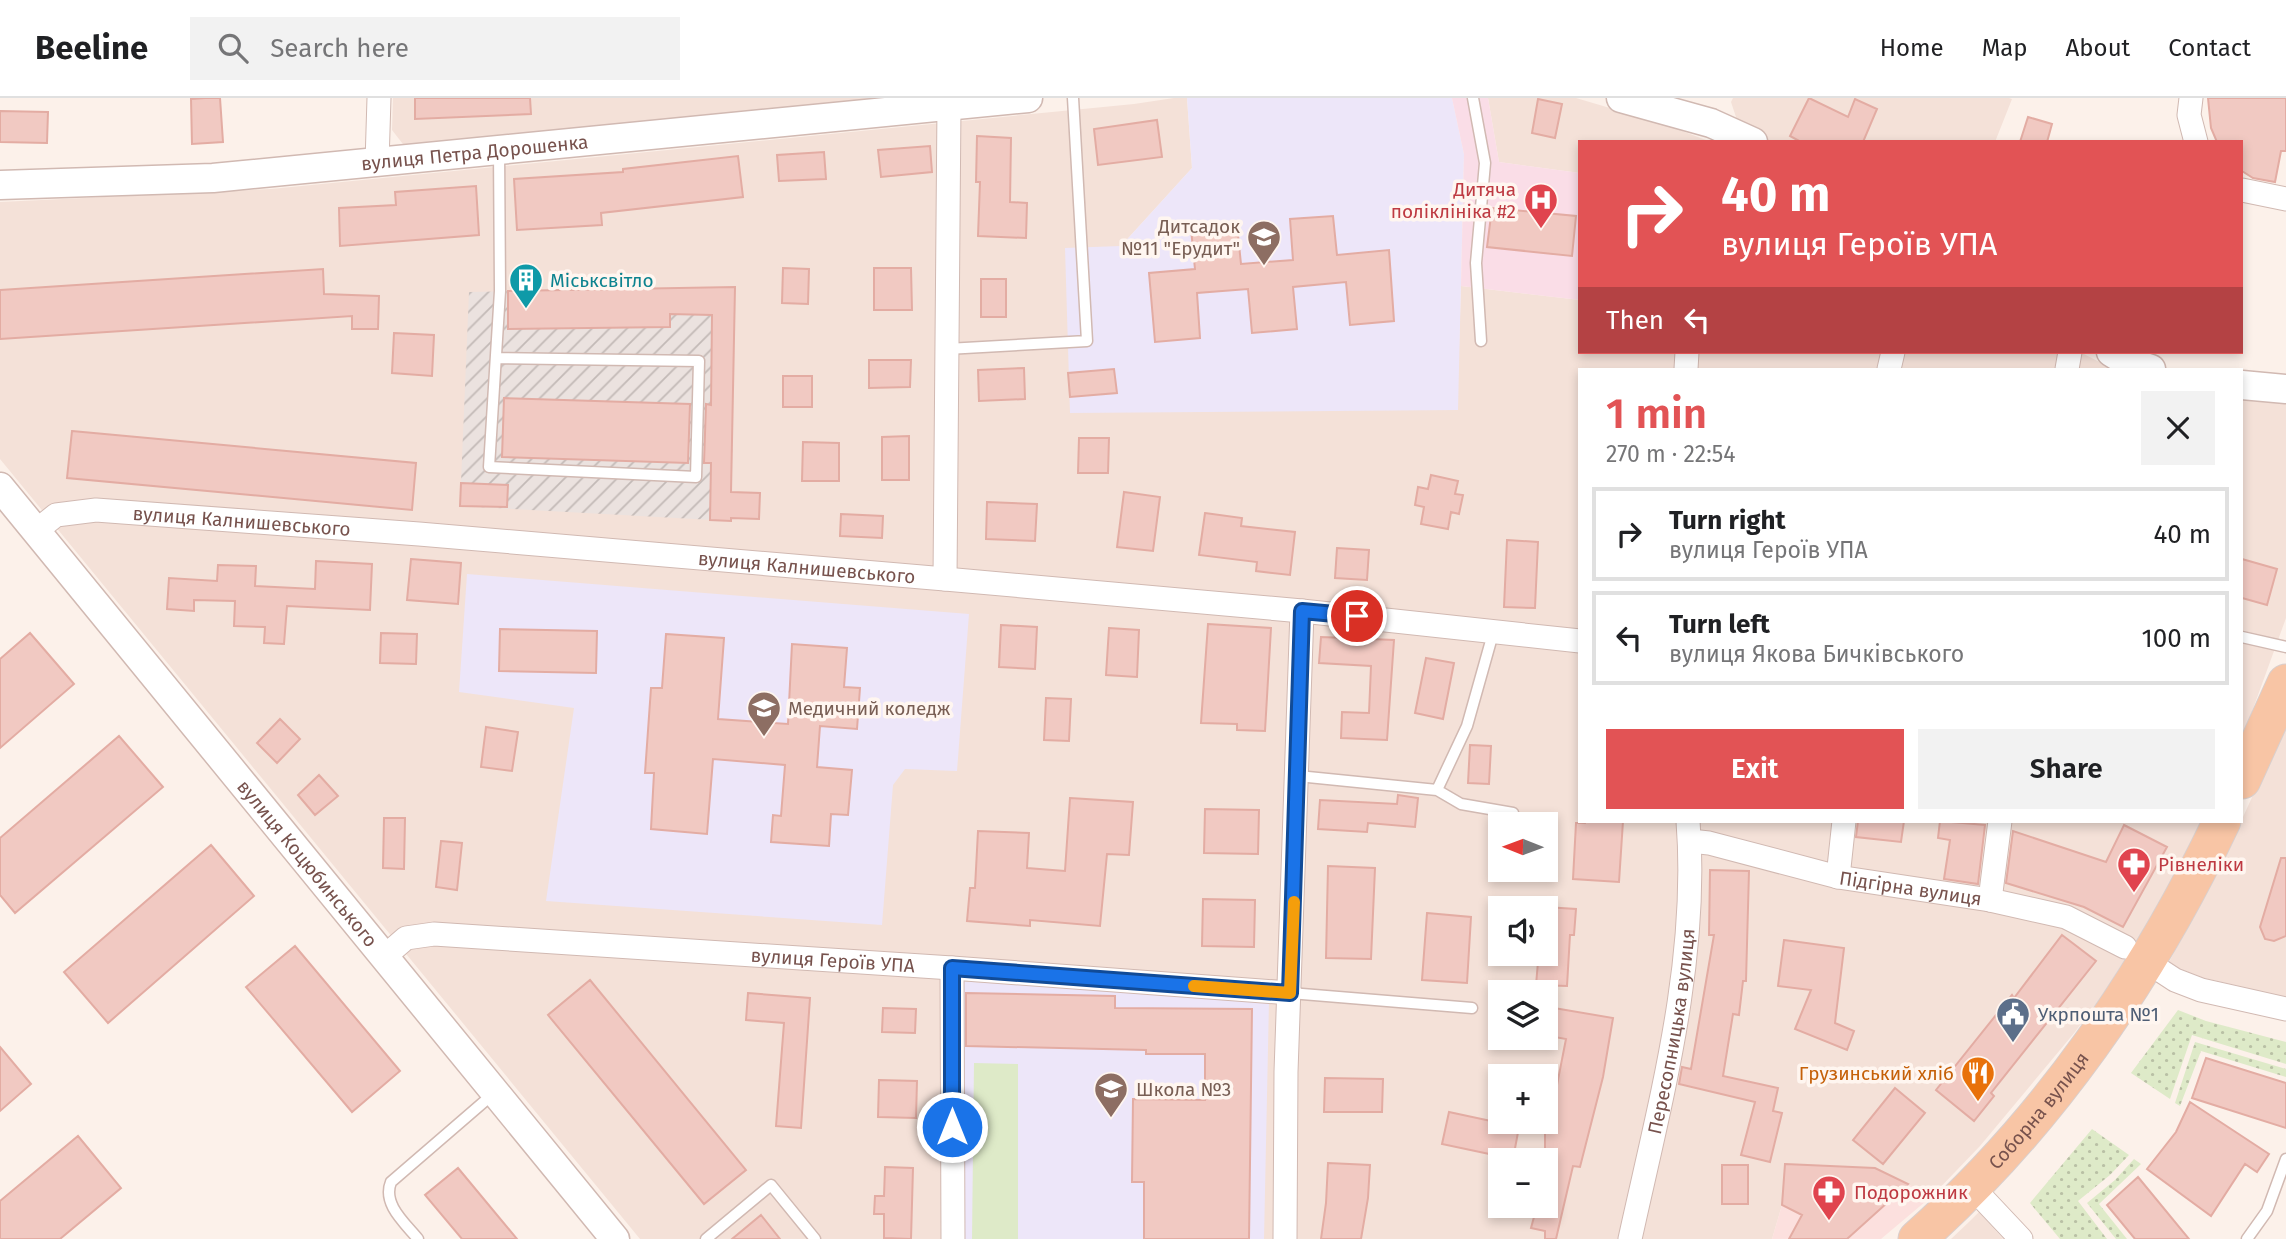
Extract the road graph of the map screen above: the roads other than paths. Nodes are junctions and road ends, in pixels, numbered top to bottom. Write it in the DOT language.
graph roads {
  1 [pos="379,98"];
  2 [pos="1028,98"];
  3 [pos="1073,98"];
  4 [pos="1473,98"];
  5 [pos="1621,98"];
  6 [pos="2191,98"];
  7 [pos="949,105"];
  8 [pos="1714,121"];
  9 [pos="1749,140"];
  10 [pos="2195,140"];
  11 [pos="499,150"];
  12 [pos="377,163"];
  13 [pos="0,185"];
  14 [pos="2243,190"];
  15 [pos="2286,200"];
  16 [pos="1481,341"];
  17 [pos="947,348"];
  18 [pos="2114,354"];
  19 [pos="496,358"];
  20 [pos="2148,368"];
  21 [pos="2243,385"];
  22 [pos="2284,387"];
  23 [pos="0,487"];
  24 [pos="36,531"];
  25 [pos="945,579"];
  26 [pos="1302,611"];
  27 [pos="1494,630"];
  28 [pos="2243,637"];
  29 [pos="1578,641"];
  30 [pos="2286,647"];
  31 [pos="2286,683"];
  32 [pos="1298,776"];
  33 [pos="2243,778"];
  34 [pos="1437,790"];
  35 [pos="1507,812"];
  36 [pos="1844,823"];
  37 [pos="2000,823"];
  38 [pos="2221,823"];
  39 [pos="1689,831"];
  40 [pos="1838,877"];
  41 [pos="1990,900"];
  42 [pos="2136,954"];
  43 [pos="384,957"];
  44 [pos="952,968"];
  45 [pos="1290,993"];
  46 [pos="1472,1008"];
  47 [pos="2286,1009"];
  48 [pos="495,1092"];
  49 [pos="2286,1159"];
  50 [pos="1973,1188"];
  51 [pos="418,1239"];
  52 [pos="615,1239"];
  53 [pos="706,1239"];
  54 [pos="815,1239"];
  55 [pos="953,1239"];
  56 [pos="1286,1239"];
  57 [pos="1630,1239"];
  58 [pos="1917,1239"];
  59 [pos="2021,1239"];
  60 [pos="2248,1239"];
  1 -- 12 [label="street"];
  2 -- 7 [label="street, вулиця Петра Дорошенка"];
  3 -- 17 [label="lane"];
  4 -- 16 [label="lane"];
  5 -- 8 [label="street"];
  6 -- 10 [label="street"];
  7 -- 11 [label="street, вулиця Петра Дорошенка"];
  7 -- 17 [label="street"];
  8 -- 9 [label="street"];
  11 -- 12 [label="street, вулиця Петра Дорошенка"];
  11 -- 19 [label="lane"];
  12 -- 13 [label="street, вулиця Петра Дорошенка"];
  14 -- 15 [label="street"];
  17 -- 25 [label="street"];
  18 -- 20 [label="street"];
  19 -- 19 [label="lane"];
  21 -- 22 [label="street"];
  23 -- 24 [label="street, вулиця Коцюбинського"];
  24 -- 25 [label="street, вулиця Калнишевського"];
  24 -- 43 [label="street, вулиця Коцюбинського"];
  25 -- 26 [label="street, вулиця Калнишевського"];
  26 -- 27 [label="street, вулиця Калнишевського"];
  26 -- 32 [label="street"];
  27 -- 29 [label="street, вулиця Калнишевського"];
  27 -- 34 [label="lane"];
  28 -- 30 [label="lane"];
  31 -- 33 [label="main road"];
  32 -- 34 [label="lane"];
  32 -- 45 [label="street"];
  34 -- 35 [label="lane"];
  36 -- 40 [label="street"];
  37 -- 41 [label="street"];
  38 -- 42 [label="main road, Соборна вулиця"];
  39 -- 40 [label="street, Підгірна вулиця"];
  39 -- 57 [label="street, Пересопницька вулиця"];
  40 -- 41 [label="street, Підгірна вулиця"];
  41 -- 42 [label="street, Підгірна вулиця"];
  42 -- 47 [label="street, Підгірна вулиця"];
  42 -- 50 [label="main road, Соборна вулиця"];
  43 -- 44 [label="street, вулиця Героїв УПА"];
  43 -- 48 [label="street, вулиця Коцюбинського"];
  44 -- 45 [label="street, вулиця Героїв УПА"];
  44 -- 55 [label="street"];
  45 -- 46 [label="lane"];
  45 -- 56 [label="street"];
  48 -- 51 [label="lane"];
  48 -- 52 [label="street, вулиця Коцюбинського"];
  49 -- 60 [label="lane"];
  50 -- 58 [label="main road, Соборна вулиця"];
  50 -- 59 [label="street"];
  53 -- 54 [label="lane"];
}
